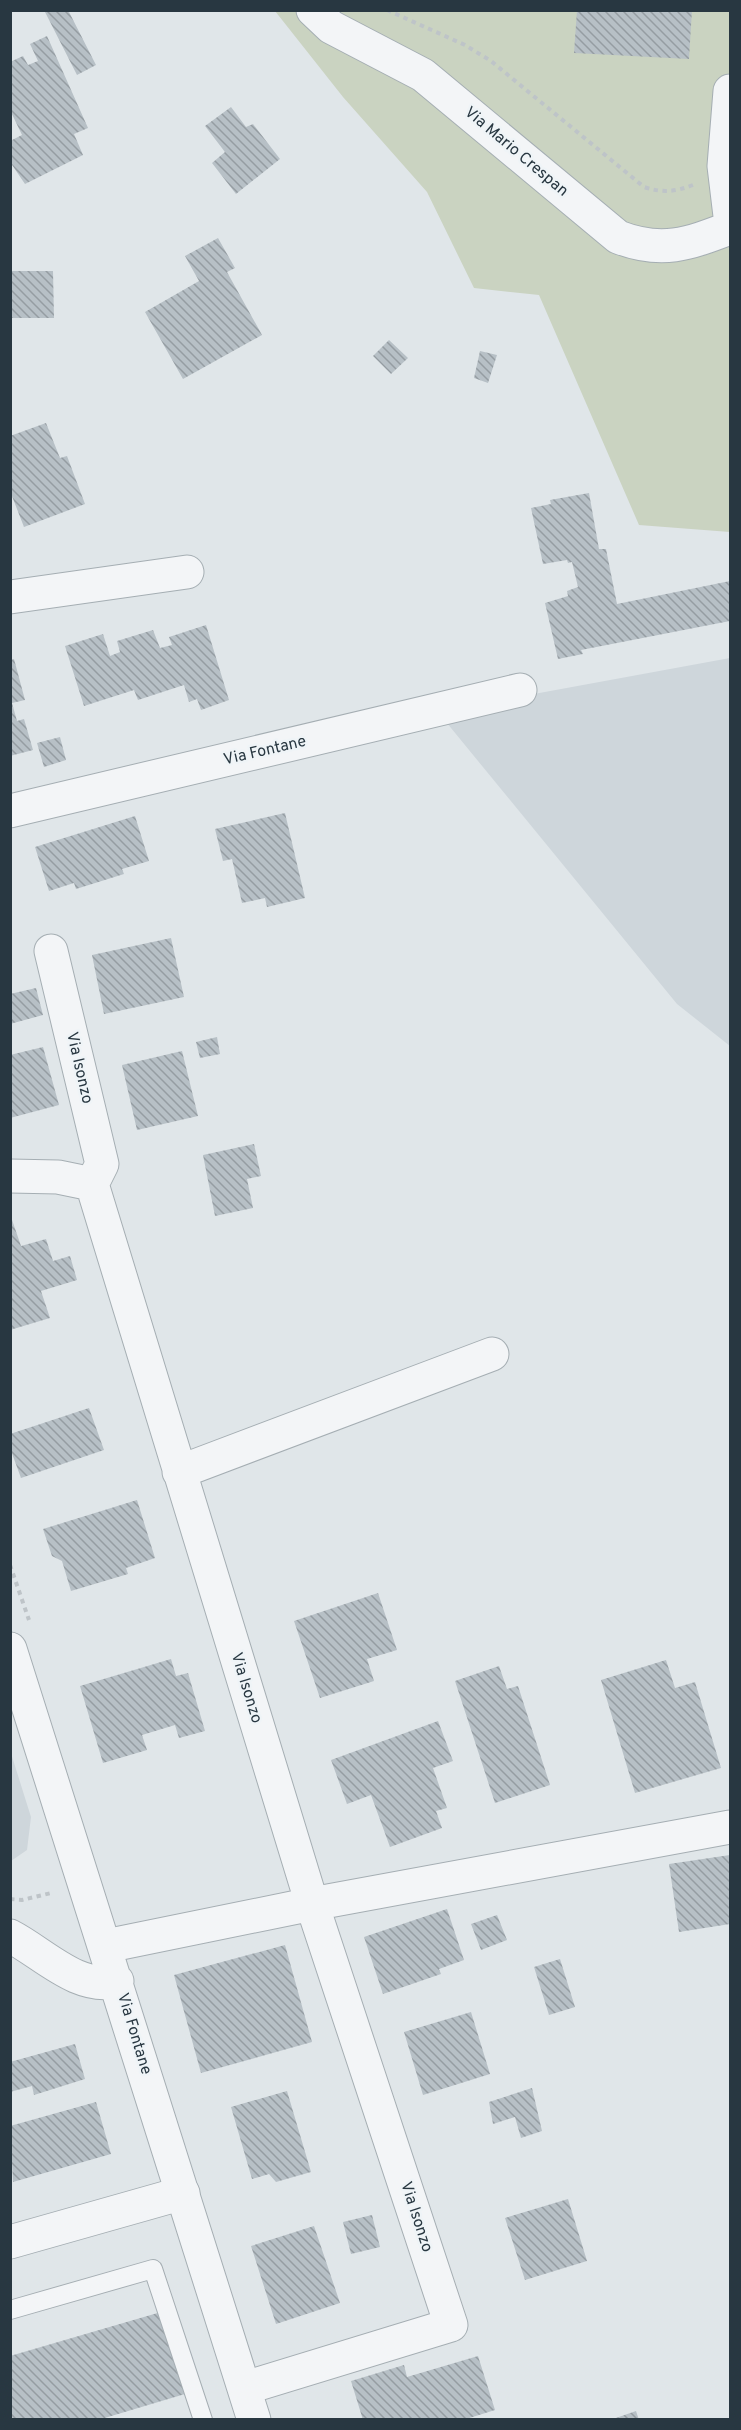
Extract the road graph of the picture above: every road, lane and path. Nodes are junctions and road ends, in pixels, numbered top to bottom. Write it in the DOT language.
graph roads {
  1 [pos="313,10"];
  2 [pos="387,10"];
  3 [pos="730,91"];
  4 [pos="700,183"];
  5 [pos="730,216"];
  6 [pos="730,228"];
  7 [pos="187,572"];
  8 [pos="10,597"];
  9 [pos="520,690"];
  10 [pos="10,811"];
  11 [pos="51,951"];
  12 [pos="10,1176"];
  13 [pos="92,1184"];
  14 [pos="492,1354"];
  15 [pos="179,1472"];
  16 [pos="10,1649"];
  17 [pos="730,1827"];
  18 [pos="49,1893"];
  19 [pos="10,1899"];
  20 [pos="312,1904"];
  21 [pos="10,1936"];
  22 [pos="106,1946"];
  23 [pos="117,1982"];
  24 [pos="183,2193"];
  25 [pos="10,2242"];
  26 [pos="10,2310"];
  27 [pos="245,2388"];
  28 [pos="203,2420"];
  29 [pos="254,2420"];
  1 -- 6 [label="street, Via Mario Crespan"];
  2 -- 4 [label="path"];
  3 -- 5 [label="street"];
  7 -- 8 [label="street"];
  9 -- 10 [label="street, Via Fontane"];
  11 -- 13 [label="street, Via Isonzo"];
  12 -- 13 [label="street"];
  13 -- 15 [label="street, Via Isonzo"];
  14 -- 15 [label="street"];
  15 -- 20 [label="street, Via Isonzo"];
  16 -- 22 [label="street, Via Fontane"];
  17 -- 20 [label="street"];
  18 -- 19 [label="path"];
  20 -- 22 [label="street"];
  20 -- 27 [label="street, Via Isonzo"];
  21 -- 23 [label="street"];
  22 -- 23 [label="street, Via Fontane"];
  23 -- 24 [label="street, Via Fontane"];
  24 -- 25 [label="street"];
  24 -- 27 [label="street, Via Fontane"];
  26 -- 28 [label="lane"];
  27 -- 29 [label="street, Via Fontane"];
}
